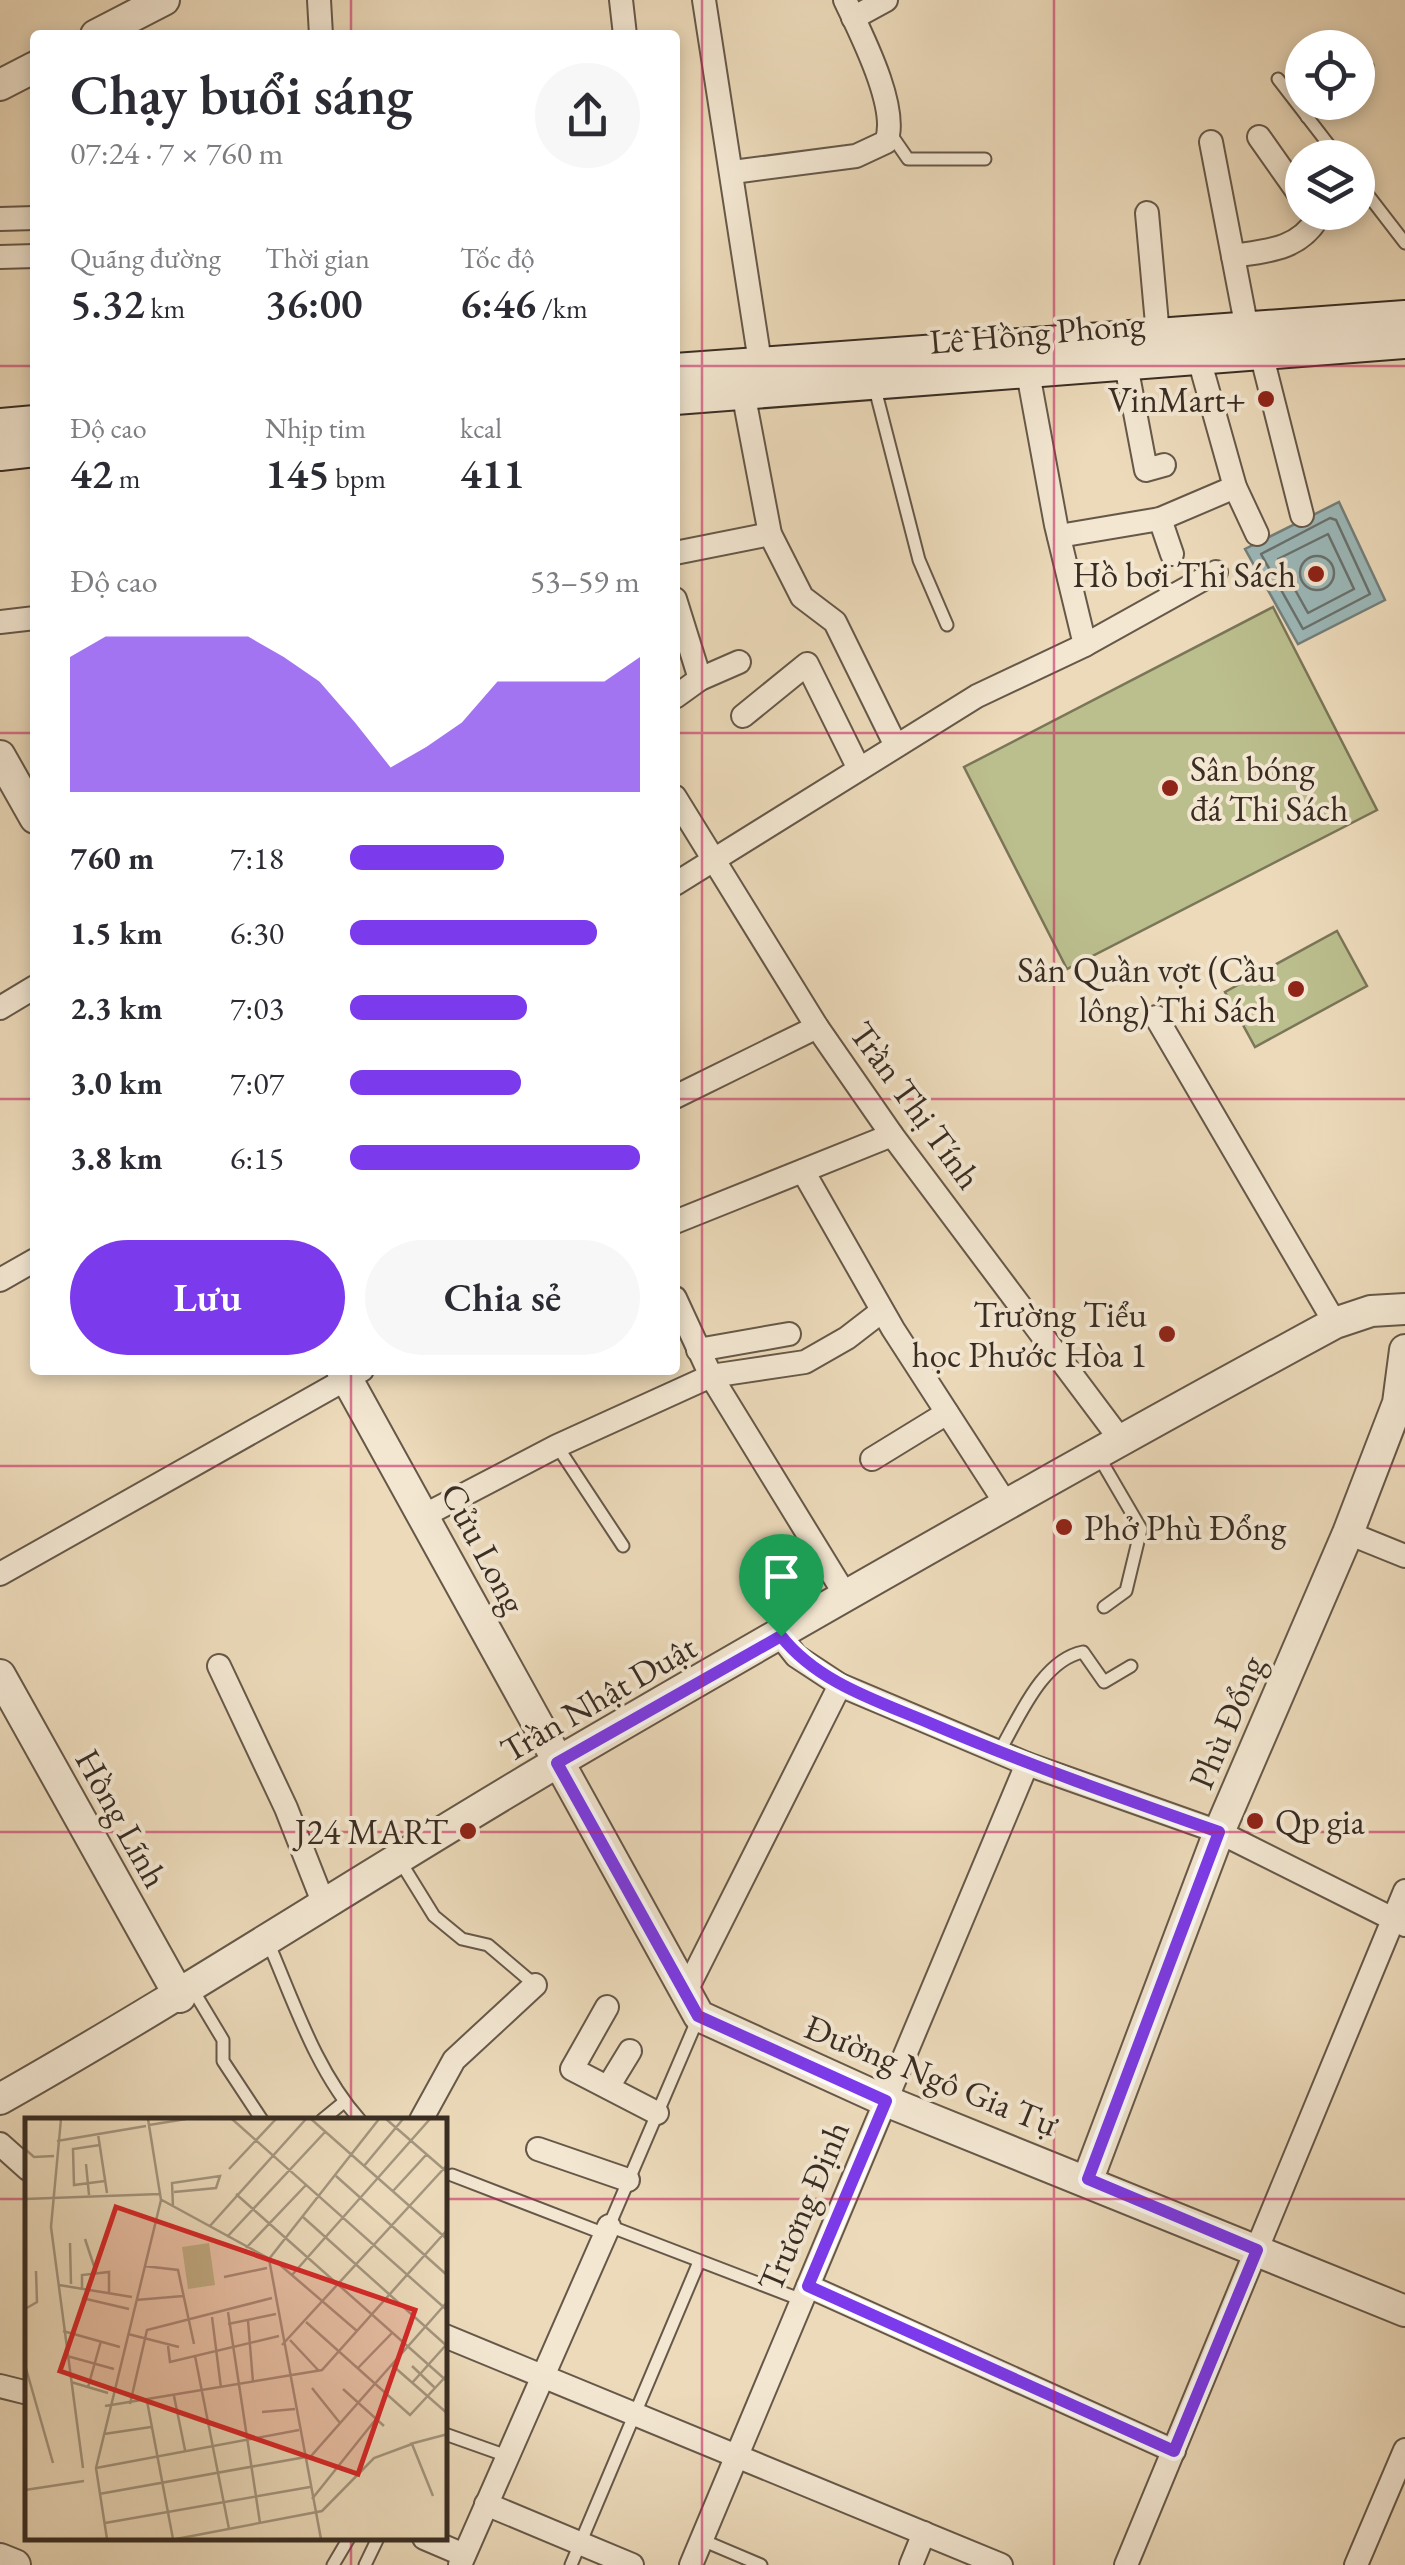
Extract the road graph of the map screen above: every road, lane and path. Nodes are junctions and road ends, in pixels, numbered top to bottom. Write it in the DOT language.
graph roads {
  1 [pos="164,0"];
  2 [pos="319,0"];
  3 [pos="621,0"];
  4 [pos="704,0"];
  5 [pos="886,0"];
  6 [pos="849,9"];
  7 [pos="131,17"];
  8 [pos="106,30"];
  9 [pos="321,30"];
  10 [pos="624,30"];
  11 [pos="30,70"];
  12 [pos="1278,80"];
  13 [pos="0,85"];
  14 [pos="1285,89"];
  15 [pos="1309,120"];
  16 [pos="890,133"];
  17 [pos="1259,137"];
  18 [pos="1324,140"];
  19 [pos="1211,142"];
  20 [pos="985,159"];
  21 [pos="733,172"];
  22 [pos="1285,174"];
  23 [pos="1375,204"];
  24 [pos="1147,212"];
  25 [pos="30,218"];
  26 [pos="0,219"];
  27 [pos="1311,230"];
  28 [pos="1405,244"];
  29 [pos="0,256"];
  30 [pos="30,256"];
  31 [pos="1233,256"];
  32 [pos="1405,317"];
  33 [pos="1158,336"];
  34 [pos="1254,341"];
  35 [pos="1405,342"];
  36 [pos="1199,359"];
  37 [pos="760,362"];
  38 [pos="1126,364"];
  39 [pos="680,370"];
  40 [pos="1028,373"];
  41 [pos="874,384"];
  42 [pos="742,392"];
  43 [pos="680,398"];
  44 [pos="30,423"];
  45 [pos="0,426"];
  46 [pos="30,451"];
  47 [pos="0,454"];
  48 [pos="1164,465"];
  49 [pos="1235,488"];
  50 [pos="1302,515"];
  51 [pos="1160,519"];
  52 [pos="770,534"];
  53 [pos="1257,534"];
  54 [pos="1059,536"];
  55 [pos="680,552"];
  56 [pos="1172,554"];
  57 [pos="1216,572"];
  58 [pos="680,615"];
  59 [pos="30,619"];
  60 [pos="0,622"];
  61 [pos="947,625"];
  62 [pos="1085,644"];
  63 [pos="739,662"];
  64 [pos="700,679"];
  65 [pos="680,693"];
  66 [pos="743,716"];
  67 [pos="896,746"];
  68 [pos="0,756"];
  69 [pos="859,769"];
  70 [pos="680,805"];
  71 [pos="30,809"];
  72 [pos="713,859"];
  73 [pos="680,881"];
  74 [pos="30,990"];
  75 [pos="0,1008"];
  76 [pos="1156,1017"];
  77 [pos="817,1027"];
  78 [pos="680,1095"];
  79 [pos="892,1135"];
  80 [pos="802,1171"];
  81 [pos="680,1220"];
  82 [pos="30,1263"];
  83 [pos="0,1280"];
  84 [pos="680,1309"];
  85 [pos="1405,1309"];
  86 [pos="882,1310"];
  87 [pos="1335,1323"];
  88 [pos="788,1334"];
  89 [pos="698,1350"];
  90 [pos="1405,1350"];
  91 [pos="347,1375"];
  92 [pos="351,1375"];
  93 [pos="711,1376"];
  94 [pos="947,1413"];
  95 [pos="557,1446"];
  96 [pos="1109,1446"];
  97 [pos="872,1458"];
  98 [pos="1008,1507"];
  99 [pos="425,1515"];
  100 [pos="1348,1532"];
  101 [pos="623,1546"];
  102 [pos="1405,1556"];
  103 [pos="0,1574"];
  104 [pos="846,1596"];
  105 [pos="1104,1607"];
  106 [pos="781,1636"];
  107 [pos="219,1666"];
  108 [pos="1131,1666"];
  109 [pos="0,1675"];
  110 [pos="840,1685"];
  111 [pos="999,1752"];
  112 [pos="557,1763"];
  113 [pos="1027,1764"];
  114 [pos="1219,1832"];
  115 [pos="400,1861"];
  116 [pos="1405,1891"];
  117 [pos="325,1907"];
  118 [pos="1399,1923"];
  119 [pos="268,1942"];
  120 [pos="535,1985"];
  121 [pos="186,1992"];
  122 [pos="692,2004"];
  123 [pos="607,2007"];
  124 [pos="630,2051"];
  125 [pos="608,2087"];
  126 [pos="0,2100"];
  127 [pos="886,2101"];
  128 [pos="344,2102"];
  129 [pos="657,2113"];
  130 [pos="261,2118"];
  131 [pos="324,2118"];
  132 [pos="358,2118"];
  133 [pos="422,2118"];
  134 [pos="0,2144"];
  135 [pos="538,2148"];
  136 [pos="25,2167"];
  137 [pos="452,2175"];
  138 [pos="1088,2179"];
  139 [pos="628,2180"];
  140 [pos="607,2230"];
  141 [pos="1257,2250"];
  142 [pos="698,2262"];
  143 [pos="805,2293"];
  144 [pos="1405,2311"];
  145 [pos="448,2337"];
  146 [pos="542,2376"];
  147 [pos="0,2386"];
  148 [pos="25,2392"];
  149 [pos="636,2414"];
  150 [pos="448,2435"];
  151 [pos="1405,2450"];
  152 [pos="1174,2451"];
  153 [pos="508,2456"];
  154 [pos="737,2456"];
  155 [pos="486,2504"];
  156 [pos="924,2534"];
  157 [pos="348,2540"];
  158 [pos="377,2540"];
  159 [pos="427,2540"];
  160 [pos="702,2540"];
  161 [pos="575,2554"];
  162 [pos="0,2560"];
  163 [pos="462,2560"];
  164 [pos="15,2565"];
  165 [pos="334,2565"];
  166 [pos="364,2565"];
  167 [pos="632,2565"];
  168 [pos="691,2565"];
  169 [pos="761,2565"];
  170 [pos="911,2565"];
  171 [pos="1000,2565"];
  172 [pos="1126,2565"];
  173 [pos="1356,2565"];
  1 -- 7 [label="street"];
  2 -- 9 [label="street"];
  3 -- 10 [label="street"];
  4 -- 21 [label="street"];
  5 -- 6 [label="street"];
  6 -- 16 [label="street"];
  7 -- 8 [label="street"];
  11 -- 13 [label="street"];
  12 -- 14 [label="lane"];
  15 -- 18 [label="lane"];
  16 -- 20 [label="lane"];
  16 -- 21 [label="street"];
  17 -- 22 [label="street"];
  19 -- 31 [label="street"];
  21 -- 37 [label="street"];
  23 -- 28 [label="lane"];
  24 -- 33 [label="street"];
  25 -- 26 [label="street"];
  27 -- 31 [label="street"];
  29 -- 30 [label="street"];
  31 -- 34 [label="street"];
  32 -- 34 [label="main road, Lê Hồng Phong"];
  33 -- 34 [label="main road, Lê Hồng Phong"];
  33 -- 37 [label="main road, Lê Hồng Phong"];
  34 -- 35 [label="main road, Lê Hồng Phong"];
  34 -- 36 [label="main road, Lê Hồng Phong"];
  34 -- 50 [label="street"];
  36 -- 38 [label="main road, Lê Hồng Phong"];
  36 -- 49 [label="street"];
  37 -- 39 [label="main road, Lê Hồng Phong"];
  38 -- 40 [label="main road, Lê Hồng Phong"];
  38 -- 48 [label="street"];
  40 -- 41 [label="main road, Lê Hồng Phong"];
  40 -- 54 [label="street"];
  41 -- 42 [label="main road, Lê Hồng Phong"];
  41 -- 61 [label="lane"];
  42 -- 43 [label="main road, Lê Hồng Phong"];
  42 -- 52 [label="street"];
  44 -- 45 [label="main road"];
  46 -- 47 [label="main road"];
  49 -- 51 [label="street"];
  49 -- 53 [label="street"];
  51 -- 54 [label="street"];
  51 -- 56 [label="street"];
  52 -- 55 [label="street"];
  52 -- 67 [label="street"];
  54 -- 62 [label="street"];
  57 -- 62 [label="street"];
  58 -- 64 [label="street"];
  59 -- 60 [label="street"];
  62 -- 67 [label="street"];
  63 -- 64 [label="street"];
  64 -- 65 [label="street"];
  66 -- 69 [label="street"];
  67 -- 69 [label="street"];
  68 -- 71 [label="street"];
  69 -- 72 [label="street"];
  70 -- 72 [label="street, Trần Thị Tính"];
  72 -- 73 [label="street"];
  72 -- 77 [label="street, Trần Thị Tính"];
  74 -- 75 [label="street"];
  76 -- 87 [label="street"];
  77 -- 78 [label="street"];
  77 -- 79 [label="street, Trần Thị Tính"];
  79 -- 80 [label="street"];
  79 -- 96 [label="street, Trần Thị Tính"];
  80 -- 81 [label="street"];
  80 -- 86 [label="street"];
  82 -- 83 [label="street"];
  84 -- 89 [label="street"];
  85 -- 87 [label="street, Trần Nhật Duật"];
  86 -- 93 [label="street"];
  86 -- 94 [label="street"];
  87 -- 96 [label="street, Trần Nhật Duật"];
  88 -- 89 [label="street"];
  89 -- 93 [label="street"];
  90 -- 100 [label="street, Phù Đổng"];
  91 -- 103 [label="street"];
  92 -- 99 [label="street, Cửu Long"];
  93 -- 95 [label="street"];
  93 -- 104 [label="street"];
  94 -- 97 [label="street"];
  94 -- 98 [label="street"];
  95 -- 99 [label="street"];
  95 -- 101 [label="lane"];
  96 -- 98 [label="street, Trần Nhật Duật"];
  96 -- 105 [label="lane"];
  98 -- 104 [label="street, Trần Nhật Duật"];
  99 -- 112 [label="street, Cửu Long"];
  100 -- 102 [label="street"];
  100 -- 114 [label="street, Phù Đổng"];
  104 -- 106 [label="street, Trần Nhật Duật"];
  106 -- 110 [label="street"];
  106 -- 112 [label="street, Trần Nhật Duật"];
  107 -- 117 [label="street"];
  108 -- 111 [label="lane"];
  109 -- 121 [label="street, Hồng Lĩnh"];
  110 -- 111 [label="street"];
  110 -- 122 [label="street"];
  111 -- 113 [label="street"];
  112 -- 115 [label="street, Trần Nhật Duật"];
  112 -- 122 [label="street"];
  113 -- 114 [label="street"];
  113 -- 127 [label="street, Trương Định"];
  114 -- 118 [label="street"];
  114 -- 138 [label="street, Phù Đổng"];
  115 -- 117 [label="street, Trần Nhật Duật"];
  115 -- 120 [label="lane"];
  116 -- 118 [label="street"];
  117 -- 119 [label="street, Trần Nhật Duật"];
  118 -- 141 [label="street"];
  119 -- 121 [label="street, Trần Nhật Duật"];
  119 -- 128 [label="lane"];
  120 -- 133 [label="street"];
  121 -- 126 [label="street, Trần Nhật Duật"];
  121 -- 130 [label="lane"];
  122 -- 127 [label="street, Đường Ngô Gia Tự"];
  122 -- 129 [label="lane"];
  123 -- 125 [label="street"];
  124 -- 125 [label="street"];
  125 -- 129 [label="street"];
  127 -- 138 [label="street, Đường Ngô Gia Tự"];
  127 -- 143 [label="street, Trương Định"];
  128 -- 131 [label="lane"];
  128 -- 132 [label="lane"];
  129 -- 139 [label="lane"];
  134 -- 136 [label="street"];
  135 -- 139 [label="street"];
  137 -- 140 [label="lane"];
  138 -- 141 [label="street, Đường Ngô Gia Tự"];
  139 -- 140 [label="lane"];
  140 -- 142 [label="lane"];
  140 -- 146 [label="street"];
  141 -- 144 [label="street, Đường Ngô Gia Tự"];
  141 -- 152 [label="street"];
  142 -- 143 [label="lane"];
  142 -- 149 [label="lane"];
  143 -- 152 [label="street"];
  143 -- 154 [label="street, Trương Định"];
  145 -- 146 [label="street"];
  146 -- 149 [label="street"];
  146 -- 153 [label="street"];
  147 -- 148 [label="street"];
  149 -- 154 [label="street"];
  149 -- 161 [label="lane"];
  150 -- 153 [label="lane"];
  151 -- 173 [label="street"];
  152 -- 172 [label="street"];
  153 -- 155 [label="street"];
  154 -- 156 [label="street"];
  154 -- 160 [label="street, Trương Định"];
  155 -- 161 [label="street"];
  155 -- 163 [label="street"];
  156 -- 170 [label="street"];
  156 -- 171 [label="street"];
  157 -- 165 [label="lane"];
  158 -- 166 [label="lane"];
  159 -- 163 [label="street"];
  160 -- 168 [label="street, Trương Định"];
  160 -- 169 [label="lane"];
  161 -- 167 [label="street"];
  162 -- 164 [label="street"];
}
